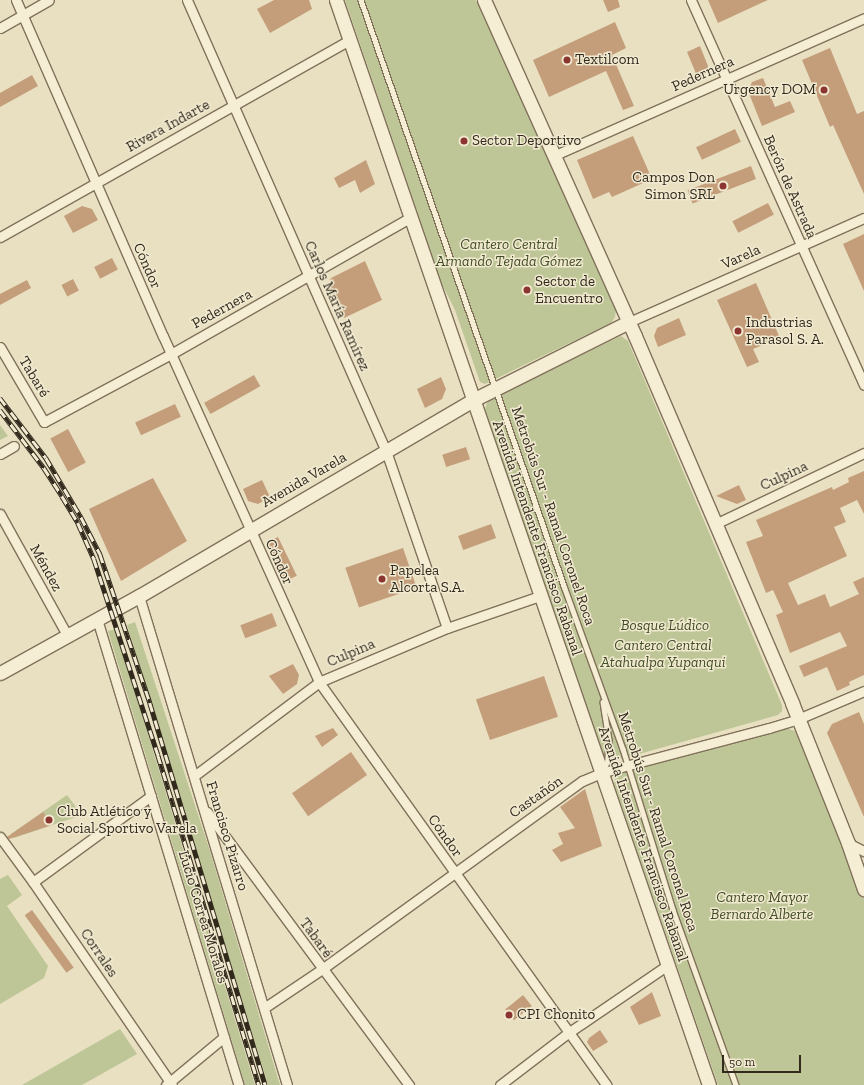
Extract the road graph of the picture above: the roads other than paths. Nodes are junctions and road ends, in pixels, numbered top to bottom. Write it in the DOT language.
graph roads {
  1 [pos="16,0"];
  2 [pos="49,0"];
  3 [pos="187,0"];
  4 [pos="336,0"];
  5 [pos="361,0"];
  6 [pos="484,0"];
  7 [pos="691,0"];
  8 [pos="23,16"];
  9 [pos="864,18"];
  10 [pos="0,28"];
  11 [pos="349,40"];
  12 [pos="726,79"];
  13 [pos="233,105"];
  14 [pos="554,156"];
  15 [pos="95,183"];
  16 [pos="411,217"];
  17 [pos="864,218"];
  18 [pos="0,237"];
  19 [pos="800,246"];
  20 [pos="308,276"];
  21 [pos="629,322"];
  22 [pos="0,347"];
  23 [pos="171,354"];
  24 [pos="864,385"];
  25 [pos="496,388"];
  26 [pos="473,400"];
  27 [pos="44,422"];
  28 [pos="14,446"];
  29 [pos="386,451"];
  30 [pos="0,454"];
  31 [pos="864,454"];
  32 [pos="0,514"];
  33 [pos="715,524"];
  34 [pos="250,530"];
  35 [pos="139,596"];
  36 [pos="540,596"];
  37 [pos="98,619"];
  38 [pos="447,628"];
  39 [pos="67,635"];
  40 [pos="0,673"];
  41 [pos="319,682"];
  42 [pos="601,690"];
  43 [pos="864,692"];
  44 [pos="798,719"];
  45 [pos="628,765"];
  46 [pos="601,773"];
  47 [pos="194,776"];
  48 [pos="151,796"];
  49 [pos="202,806"];
  50 [pos="0,837"];
  51 [pos="848,843"];
  52 [pos="864,851"];
  53 [pos="453,872"];
  54 [pos="33,882"];
  55 [pos="864,889"];
  56 [pos="669,964"];
  57 [pos="322,968"];
  58 [pos="264,1008"];
  59 [pos="568,1033"];
  60 [pos="224,1037"];
  61 [pos="170,1084"];
  62 [pos="239,1085"];
  63 [pos="287,1085"];
  64 [pos="409,1085"];
  65 [pos="500,1085"];
  66 [pos="606,1085"];
  67 [pos="709,1085"];
  68 [pos="736,1085"];
  1 -- 8 [label="street, Cóndor"];
  2 -- 8 [label="street"];
  3 -- 13 [label="street, Carlos María Ramírez"];
  4 -- 11 [label="main road, Avenida Intendente Francisco Rabanal"];
  5 -- 25 [label="lane, Metrobús Sur - Ramal Coronel Roca"];
  6 -- 14 [label="main road"];
  7 -- 12 [label="street, Berón de Astrada"];
  8 -- 10 [label="street"];
  8 -- 15 [label="street, Cóndor"];
  9 -- 12 [label="street, Pedernera"];
  11 -- 13 [label="street, Rivera Indarte"];
  11 -- 16 [label="main road, Avenida Intendente Francisco Rabanal"];
  12 -- 14 [label="street, Pedernera"];
  12 -- 19 [label="street, Berón de Astrada"];
  13 -- 15 [label="street, Rivera Indarte"];
  13 -- 20 [label="street, Carlos María Ramírez"];
  14 -- 21 [label="main road"];
  15 -- 18 [label="street, Rivera Indarte"];
  15 -- 23 [label="street, Cóndor"];
  16 -- 20 [label="street, Pedernera"];
  16 -- 26 [label="main road, Avenida Intendente Francisco Rabanal"];
  17 -- 19 [label="street, Varela"];
  19 -- 21 [label="street, Varela"];
  19 -- 24 [label="street, Berón de Astrada"];
  20 -- 23 [label="street, Pedernera"];
  20 -- 29 [label="street, Carlos María Ramírez"];
  21 -- 25 [label="main road, Avenida Varela"];
  21 -- 33 [label="main road"];
  22 -- 27 [label="street, Tabaré"];
  23 -- 27 [label="street, Pedernera"];
  23 -- 34 [label="street, Cóndor"];
  25 -- 26 [label="main road, Avenida Varela"];
  25 -- 42 [label="lane, Metrobús Sur - Ramal Coronel Roca"];
  26 -- 29 [label="main road, Avenida Varela"];
  26 -- 36 [label="main road, Avenida Intendente Francisco Rabanal"];
  28 -- 30 [label="street"];
  29 -- 34 [label="main road, Avenida Varela"];
  29 -- 38 [label="street, Carlos María Ramírez"];
  31 -- 33 [label="street, Culpina"];
  32 -- 39 [label="street, Méndez"];
  33 -- 44 [label="main road"];
  34 -- 35 [label="main road, Avenida Varela"];
  34 -- 41 [label="street, Cóndor"];
  35 -- 37 [label="main road, Avenida Varela"];
  35 -- 47 [label="street, Francisco Pizarro"];
  36 -- 38 [label="street, Culpina"];
  36 -- 46 [label="main road, Avenida Intendente Francisco Rabanal"];
  37 -- 39 [label="main road, Avenida Varela"];
  37 -- 48 [label="street, Lucio Correa Morales"];
  38 -- 41 [label="street, Culpina"];
  39 -- 40 [label="main road, Avenida Varela"];
  41 -- 47 [label="street, Culpina"];
  41 -- 53 [label="street, Cóndor"];
  42 -- 45 [label="lane, Metrobús Sur - Ramal Coronel Roca"];
  42 -- 46 [label="lane"];
  43 -- 44 [label="street, Castañón"];
  44 -- 45 [label="street, Castañón"];
  44 -- 51 [label="main road"];
  45 -- 46 [label="street, Castañón"];
  45 -- 68 [label="lane, Metrobús Sur - Ramal Coronel Roca"];
  46 -- 53 [label="street, Castañón"];
  46 -- 56 [label="main road, Avenida Intendente Francisco Rabanal"];
  47 -- 49 [label="street, Francisco Pizarro"];
  48 -- 54 [label="street"];
  48 -- 60 [label="street, Lucio Correa Morales"];
  49 -- 57 [label="street, Tabaré"];
  49 -- 58 [label="street, Francisco Pizarro"];
  50 -- 54 [label="street, Corrales"];
  51 -- 52 [label="street"];
  51 -- 55 [label="main road"];
  53 -- 57 [label="street, Castañón"];
  53 -- 59 [label="street, Cóndor"];
  54 -- 61 [label="street, Corrales"];
  56 -- 59 [label="street"];
  56 -- 67 [label="main road, Avenida Intendente Francisco Rabanal"];
  57 -- 58 [label="street, Castañón"];
  57 -- 64 [label="street, Tabaré"];
  58 -- 63 [label="street, Francisco Pizarro"];
  59 -- 65 [label="street"];
  59 -- 66 [label="street, Cóndor"];
  60 -- 61 [label="street"];
  60 -- 62 [label="street, Lucio Correa Morales"];
}
